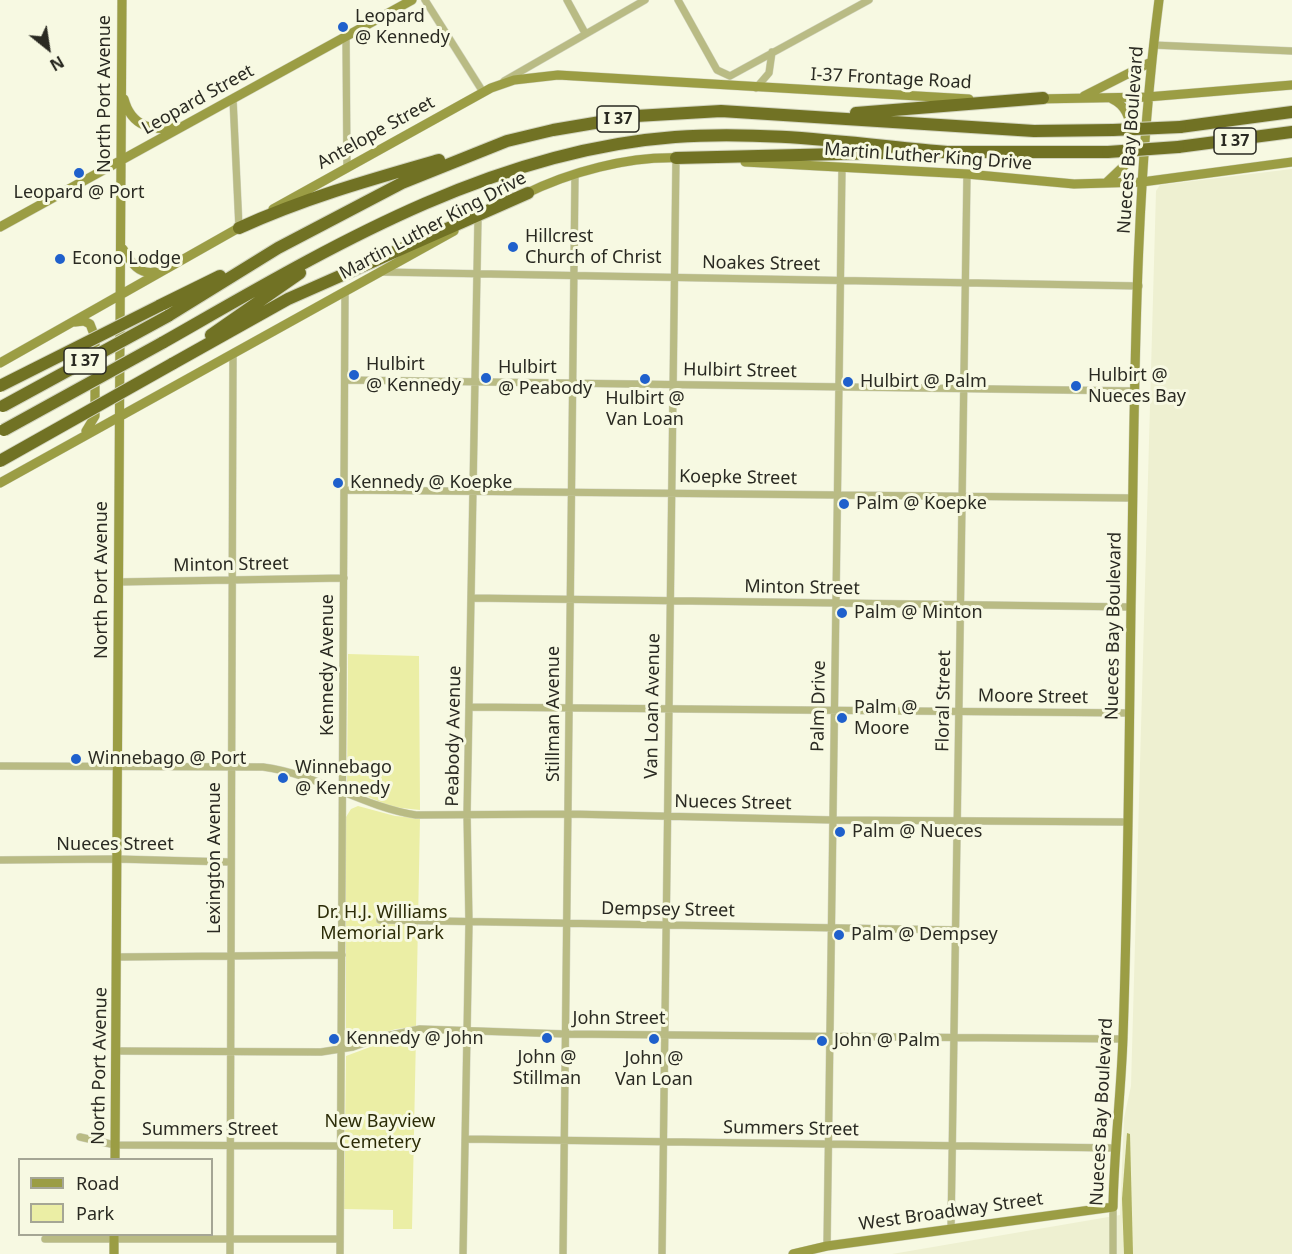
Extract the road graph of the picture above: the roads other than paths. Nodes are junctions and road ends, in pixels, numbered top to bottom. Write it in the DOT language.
graph roads {
  1 [pos="122,0"];
  2 [pos="412,0"];
  3 [pos="425,0"];
  4 [pos="567,0"];
  5 [pos="645,0"];
  6 [pos="678,0"];
  7 [pos="869,0"];
  8 [pos="1159,0"];
  9 [pos="585,33"];
  10 [pos="346,36"];
  11 [pos="1153,45"];
  12 [pos="1292,51"];
  13 [pos="772,52"];
  14 [pos="1151,62"];
  15 [pos="769,74"];
  16 [pos="122,84"];
  17 [pos="1292,85"];
  18 [pos="756,88"];
  19 [pos="487,90"];
  20 [pos="786,90"];
  21 [pos="1147,97"];
  22 [pos="1080,98"];
  23 [pos="1109,98"];
  24 [pos="233,99"];
  25 [pos="1043,99"];
  26 [pos="1292,112"];
  27 [pos="208,113"];
  28 [pos="756,113"];
  29 [pos="1292,132"];
  30 [pos="507,141"];
  31 [pos="946,152"];
  32 [pos="676,158"];
  33 [pos="121,161"];
  34 [pos="1292,162"];
  35 [pos="842,167"];
  36 [pos="347,168"];
  37 [pos="575,174"];
  38 [pos="967,174"];
  39 [pos="1142,182"];
  40 [pos="1105,183"];
  41 [pos="528,193"];
  42 [pos="478,218"];
  43 [pos="0,227"];
  44 [pos="239,228"];
  45 [pos="338,247"];
  46 [pos="122,248"];
  47 [pos="279,248"];
  48 [pos="161,271"];
  49 [pos="382,272"];
  50 [pos="477,274"];
  51 [pos="574,276"];
  52 [pos="674,278"];
  53 [pos="840,280"];
  54 [pos="966,283"];
  55 [pos="1139,286"];
  56 [pos="122,292"];
  57 [pos="345,292"];
  58 [pos="70,323"];
  59 [pos="233,354"];
  60 [pos="0,363"];
  61 [pos="172,364"];
  62 [pos="345,380"];
  63 [pos="475,382"];
  64 [pos="573,384"];
  65 [pos="673,385"];
  66 [pos="0,386"];
  67 [pos="839,387"];
  68 [pos="964,389"];
  69 [pos="1135,391"];
  70 [pos="1,407"];
  71 [pos="120,414"];
  72 [pos="2,431"];
  73 [pos="78,439"];
  74 [pos="0,461"];
  75 [pos="0,483"];
  76 [pos="344,490"];
  77 [pos="571,491"];
  78 [pos="473,492"];
  79 [pos="671,492"];
  80 [pos="837,494"];
  81 [pos="962,498"];
  82 [pos="1132,498"];
  83 [pos="344,578"];
  84 [pos="232,581"];
  85 [pos="118,582"];
  86 [pos="471,598"];
  87 [pos="570,599"];
  88 [pos="670,601"];
  89 [pos="836,603"];
  90 [pos="961,605"];
  91 [pos="1131,607"];
  92 [pos="469,707"];
  93 [pos="569,708"];
  94 [pos="668,709"];
  95 [pos="834,710"];
  96 [pos="959,711"];
  97 [pos="1128,713"];
  98 [pos="0,766"];
  99 [pos="118,766"];
  100 [pos="231,768"];
  101 [pos="343,791"];
  102 [pos="467,814"];
  103 [pos="570,814"];
  104 [pos="667,817"];
  105 [pos="833,820"];
  106 [pos="957,821"];
  107 [pos="1127,822"];
  108 [pos="117,859"];
  109 [pos="0,860"];
  110 [pos="230,862"];
  111 [pos="380,920"];
  112 [pos="469,922"];
  113 [pos="566,923"];
  114 [pos="665,925"];
  115 [pos="831,928"];
  116 [pos="956,930"];
  117 [pos="342,955"];
  118 [pos="117,957"];
  119 [pos="230,958"];
  120 [pos="467,1030"];
  121 [pos="565,1034"];
  122 [pos="664,1034"];
  123 [pos="830,1036"];
  124 [pos="954,1038"];
  125 [pos="1123,1039"];
  126 [pos="341,1050"];
  127 [pos="117,1051"];
  128 [pos="229,1052"];
  129 [pos="80,1137"];
  130 [pos="466,1139"];
  131 [pos="565,1141"];
  132 [pos="664,1143"];
  133 [pos="115,1144"];
  134 [pos="828,1144"];
  135 [pos="229,1146"];
  136 [pos="341,1146"];
  137 [pos="952,1146"];
  138 [pos="1114,1148"];
  139 [pos="115,1158"];
  140 [pos="1113,1207"];
  141 [pos="951,1229"];
  142 [pos="114,1237"];
  143 [pos="45,1239"];
  144 [pos="340,1239"];
  145 [pos="230,1241"];
  146 [pos="827,1246"];
  147 [pos="114,1254"];
  148 [pos="230,1254"];
  149 [pos="340,1254"];
  150 [pos="464,1254"];
  151 [pos="563,1254"];
  152 [pos="662,1254"];
  153 [pos="793,1254"];
  154 [pos="1113,1254"];
  1 -- 16 [label="main road, North Port Avenue"];
  2 -- 10 [label="main road, Leopard Street"];
  3 -- 19 [label="street"];
  4 -- 9 [label="street"];
  5 -- 9 [label="street, Antelope Street"];
  6 -- 13 [label="street"];
  7 -- 13 [label="street"];
  8 -- 11 [label="main road, Nueces Bay Boulevard"];
  9 -- 19 [label="street, Antelope Street"];
  10 -- 24 [label="main road, Leopard Street"];
  10 -- 36 [label="street"];
  11 -- 12 [label="street"];
  11 -- 14 [label="main road, Nueces Bay Boulevard"];
  13 -- 15 [label="street"];
  14 -- 21 [label="main road, Nueces Bay Boulevard"];
  14 -- 22 [label="main road"];
  15 -- 18 [label="street"];
  15 -- 20 [label="street"];
  16 -- 27 [label="main road"];
  16 -- 33 [label="main road, North Port Avenue"];
  17 -- 21 [label="main road, I-37 Frontage Road"];
  18 -- 19 [label="main road, I-37 Frontage Road"];
  18 -- 20 [label="main road, I-37 Frontage Road"];
  19 -- 36 [label="main road, Antelope Street"];
  20 -- 25 [label="main road, I-37 Frontage Road"];
  21 -- 23 [label="main road, I-37 Frontage Road"];
  21 -- 39 [label="main road, Nueces Bay Boulevard"];
  22 -- 23 [label="main road, I-37 Frontage Road"];
  22 -- 25 [label="main road, I-37 Frontage Road"];
  23 -- 40 [label="main road"];
  24 -- 27 [label="main road, Leopard Street"];
  24 -- 44 [label="street"];
  25 -- 28 [label="highway"];
  26 -- 28 [label="highway, I 37, bridge"];
  27 -- 33 [label="main road, Leopard Street"];
  28 -- 30 [label="highway, I 37"];
  29 -- 31 [label="highway, I 37, bridge"];
  30 -- 44 [label="highway"];
  30 -- 47 [label="highway, I 37"];
  31 -- 32 [label="highway"];
  31 -- 45 [label="highway, I 37"];
  32 -- 35 [label="main road, Martin Luther King Drive"];
  32 -- 37 [label="main road, Martin Luther King Drive"];
  32 -- 52 [label="street, Van Loan Avenue"];
  33 -- 43 [label="main road, Leopard Street"];
  33 -- 46 [label="main road, North Port Avenue"];
  34 -- 39 [label="main road"];
  35 -- 38 [label="main road, Martin Luther King Drive"];
  35 -- 53 [label="street, Palm Drive"];
  36 -- 44 [label="main road, Antelope Street"];
  37 -- 41 [label="main road, Martin Luther King Drive"];
  37 -- 51 [label="street, Stillman Avenue"];
  38 -- 40 [label="main road, Martin Luther King Drive"];
  38 -- 54 [label="street, Floral Street"];
  39 -- 40 [label="main road, Martin Luther King Drive"];
  39 -- 55 [label="main road, Nueces Bay Boulevard"];
  41 -- 42 [label="main road, Martin Luther King Drive"];
  41 -- 61 [label="highway"];
  42 -- 49 [label="main road, Martin Luther King Drive"];
  42 -- 50 [label="street, Peabody Avenue"];
  44 -- 48 [label="main road, Antelope Street"];
  45 -- 61 [label="highway"];
  45 -- 72 [label="highway, I 37, bridge"];
  46 -- 48 [label="main road"];
  46 -- 56 [label="main road, North Port Avenue"];
  47 -- 66 [label="highway, bridge"];
  47 -- 70 [label="highway, I 37, bridge"];
  48 -- 56 [label="main road, Antelope Street"];
  49 -- 50 [label="street, Noakes Street"];
  49 -- 57 [label="main road, Martin Luther King Drive"];
  50 -- 51 [label="street, Noakes Street"];
  50 -- 63 [label="street, Peabody Avenue"];
  51 -- 52 [label="street, Noakes Street"];
  51 -- 64 [label="street, Stillman Avenue"];
  52 -- 53 [label="street, Noakes Street"];
  52 -- 65 [label="street, Van Loan Avenue"];
  53 -- 54 [label="street, Noakes Street"];
  53 -- 67 [label="street, Palm Drive"];
  54 -- 55 [label="street, Noakes Street"];
  54 -- 68 [label="street, Floral Street"];
  55 -- 69 [label="main road, Nueces Bay Boulevard"];
  56 -- 58 [label="main road, Antelope Street"];
  56 -- 71 [label="main road, North Port Avenue"];
  57 -- 59 [label="main road, Martin Luther King Drive"];
  57 -- 62 [label="street, Kennedy Avenue"];
  58 -- 60 [label="main road, Antelope Street"];
  58 -- 73 [label="main road"];
  59 -- 71 [label="main road, Martin Luther King Drive"];
  59 -- 84 [label="street, Lexington Avenue"];
  61 -- 74 [label="highway, bridge"];
  62 -- 63 [label="street, Hulbirt Street"];
  62 -- 76 [label="street, Kennedy Avenue"];
  63 -- 64 [label="street, Hulbirt Street"];
  63 -- 78 [label="street, Peabody Avenue"];
  64 -- 65 [label="street, Hulbirt Street"];
  64 -- 77 [label="street, Stillman Avenue"];
  65 -- 67 [label="street, Hulbirt Street"];
  65 -- 79 [label="street, Van Loan Avenue"];
  67 -- 68 [label="street, Hulbirt Street"];
  67 -- 80 [label="street, Palm Drive"];
  68 -- 69 [label="street, Hulbirt Street"];
  68 -- 81 [label="street, Floral Street"];
  69 -- 82 [label="main road, Nueces Bay Boulevard"];
  71 -- 73 [label="main road, Martin Luther King Drive"];
  71 -- 85 [label="main road, North Port Avenue"];
  73 -- 75 [label="main road, Martin Luther King Drive"];
  76 -- 78 [label="street, Koepke Street"];
  76 -- 83 [label="street, Kennedy Avenue"];
  77 -- 78 [label="street, Koepke Street"];
  77 -- 79 [label="street, Koepke Street"];
  77 -- 87 [label="street, Stillman Avenue"];
  78 -- 86 [label="street, Peabody Avenue"];
  79 -- 80 [label="street, Koepke Street"];
  79 -- 88 [label="street, Van Loan Avenue"];
  80 -- 81 [label="street, Koepke Street"];
  80 -- 89 [label="street, Palm Drive"];
  81 -- 82 [label="street, Koepke Street"];
  81 -- 90 [label="street, Floral Street"];
  82 -- 91 [label="main road, Nueces Bay Boulevard"];
  83 -- 84 [label="street, Minton Street"];
  83 -- 101 [label="street, Kennedy Avenue"];
  84 -- 85 [label="street, Minton Street"];
  84 -- 100 [label="street, Lexington Avenue"];
  85 -- 99 [label="main road, North Port Avenue"];
  86 -- 87 [label="street, Minton Street"];
  86 -- 92 [label="street, Peabody Avenue"];
  87 -- 88 [label="street, Minton Street"];
  87 -- 93 [label="street, Stillman Avenue"];
  88 -- 89 [label="street, Minton Street"];
  88 -- 94 [label="street, Van Loan Avenue"];
  89 -- 90 [label="street, Minton Street"];
  89 -- 95 [label="street, Palm Drive"];
  90 -- 91 [label="street, Minton Street"];
  90 -- 96 [label="street, Floral Street"];
  91 -- 97 [label="main road, Nueces Bay Boulevard"];
  92 -- 93 [label="street, Moore Street"];
  92 -- 102 [label="street, Peabody Avenue"];
  93 -- 94 [label="street, Moore Street"];
  93 -- 103 [label="street, Stillman Avenue"];
  94 -- 95 [label="street, Moore Street"];
  94 -- 104 [label="street, Van Loan Avenue"];
  95 -- 96 [label="street, Moore Street"];
  95 -- 105 [label="street, Palm Drive"];
  96 -- 97 [label="street, Moore Street"];
  96 -- 106 [label="street, Floral Street"];
  97 -- 107 [label="main road, Nueces Bay Boulevard"];
  98 -- 99 [label="street, Nueces Street"];
  99 -- 100 [label="street, Nueces Street"];
  99 -- 108 [label="main road, North Port Avenue"];
  100 -- 101 [label="street, Nueces Street"];
  100 -- 110 [label="street, Lexington Avenue"];
  101 -- 102 [label="street, Nueces Street"];
  101 -- 117 [label="street, Kennedy Avenue"];
  102 -- 103 [label="street, Nueces Street"];
  102 -- 112 [label="street, Peabody Avenue"];
  103 -- 104 [label="street, Nueces Street"];
  103 -- 113 [label="street, Stillman Avenue"];
  104 -- 105 [label="street, Nueces Street"];
  104 -- 114 [label="street, Van Loan Avenue"];
  105 -- 106 [label="street, Nueces Street"];
  105 -- 115 [label="street, Palm Drive"];
  106 -- 107 [label="street, Nueces Street"];
  106 -- 116 [label="street, Floral Street"];
  107 -- 125 [label="main road, Nueces Bay Boulevard"];
  108 -- 109 [label="street, Nueces Street"];
  108 -- 110 [label="street, Nueces Street"];
  108 -- 118 [label="main road, North Port Avenue"];
  110 -- 119 [label="street, Lexington Avenue"];
  111 -- 112 [label="street, Dempsey Street"];
  112 -- 113 [label="street, Dempsey Street"];
  112 -- 120 [label="street, Peabody Avenue"];
  113 -- 114 [label="street, Dempsey Street"];
  113 -- 121 [label="street, Stillman Avenue"];
  114 -- 115 [label="street, Dempsey Street"];
  114 -- 122 [label="street, Van Loan Avenue"];
  115 -- 116 [label="street, Dempsey Street"];
  115 -- 123 [label="street, Palm Drive"];
  116 -- 124 [label="street, Floral Street"];
  117 -- 119 [label="street"];
  117 -- 126 [label="street, Kennedy Avenue"];
  118 -- 119 [label="street"];
  118 -- 127 [label="main road, North Port Avenue"];
  119 -- 128 [label="street, Lexington Avenue"];
  120 -- 121 [label="street, John Street"];
  120 -- 126 [label="street, John Street"];
  120 -- 130 [label="street, Peabody Avenue"];
  121 -- 122 [label="street, John Street"];
  121 -- 131 [label="street, Stillman Avenue"];
  122 -- 123 [label="street, John Street"];
  122 -- 132 [label="street, Van Loan Avenue"];
  123 -- 124 [label="street, John Street"];
  123 -- 134 [label="street, Palm Drive"];
  124 -- 125 [label="street, John Street"];
  124 -- 137 [label="street, Floral Street"];
  125 -- 138 [label="main road, Nueces Bay Boulevard"];
  126 -- 128 [label="street, John Street"];
  126 -- 136 [label="street, Kennedy Avenue"];
  127 -- 128 [label="street, John Street"];
  127 -- 133 [label="main road, North Port Avenue"];
  128 -- 135 [label="street, Lexington Avenue"];
  129 -- 133 [label="street, Summers Street"];
  130 -- 131 [label="street, Summers Street"];
  130 -- 150 [label="street, Peabody Avenue"];
  131 -- 132 [label="street, Summers Street"];
  131 -- 151 [label="street, Stillman Avenue"];
  132 -- 134 [label="street, Summers Street"];
  132 -- 152 [label="street, Van Loan Avenue"];
  133 -- 135 [label="street, Summers Street"];
  133 -- 139 [label="main road, North Port Avenue"];
  134 -- 137 [label="street, Summers Street"];
  134 -- 146 [label="street, Palm Drive"];
  135 -- 136 [label="street, Summers Street"];
  135 -- 145 [label="street, Lexington Avenue"];
  136 -- 144 [label="street, Kennedy Avenue"];
  137 -- 138 [label="street, Summers Street"];
  137 -- 141 [label="street, Floral Street"];
  138 -- 140 [label="main road, Nueces Bay Boulevard"];
  140 -- 141 [label="main road, West Broadway Street"];
  140 -- 154 [label="street, Nueces Bay Boulevard"];
  141 -- 146 [label="main road, West Broadway Street"];
  142 -- 143 [label="street"];
  142 -- 145 [label="street"];
  142 -- 147 [label="main road"];
  144 -- 145 [label="street"];
  144 -- 149 [label="street, Kennedy Avenue"];
  145 -- 148 [label="street, Lexington Avenue"];
  146 -- 153 [label="main road, West Broadway Street"];
}
